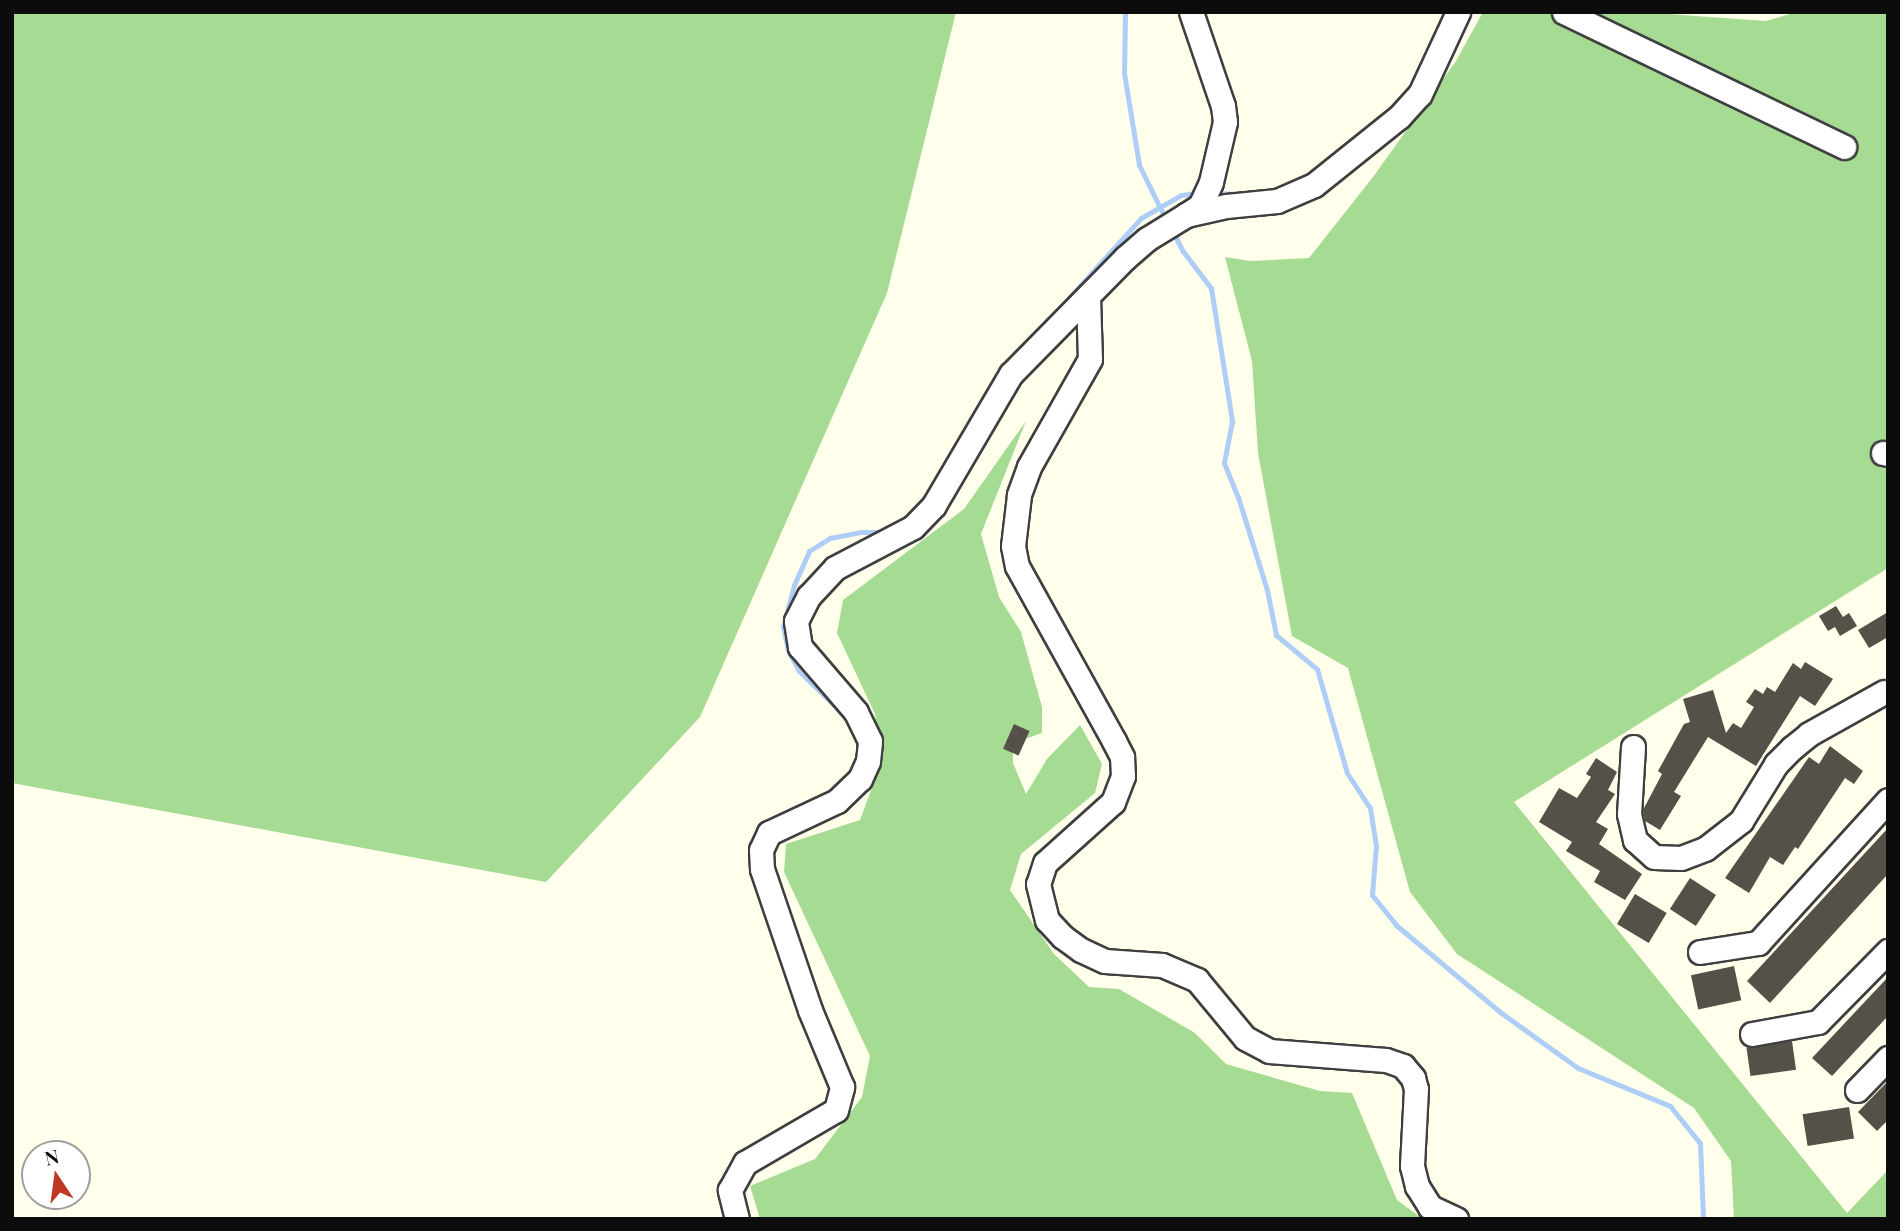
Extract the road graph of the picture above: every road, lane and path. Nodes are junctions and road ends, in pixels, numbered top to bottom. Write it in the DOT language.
graph roads {
  1 [pos="1191,12"];
  2 [pos="1458,12"];
  3 [pos="1564,12"];
  4 [pos="1844,147"];
  5 [pos="1181,218"];
  6 [pos="1088,296"];
  7 [pos="1886,693"];
  8 [pos="1633,747"];
  9 [pos="1888,800"];
  10 [pos="1888,951"];
  11 [pos="1700,952"];
  12 [pos="1752,1034"];
  13 [pos="1888,1058"];
  14 [pos="1857,1090"];
  15 [pos="737,1219"];
  16 [pos="1456,1219"];
  1 -- 5 [label="street"];
  2 -- 5 [label="street"];
  3 -- 4 [label="street"];
  5 -- 6 [label="street"];
  6 -- 15 [label="street"];
  6 -- 16 [label="street"];
  7 -- 8 [label="street"];
  9 -- 11 [label="street"];
  10 -- 12 [label="street"];
  13 -- 14 [label="street"];
}
